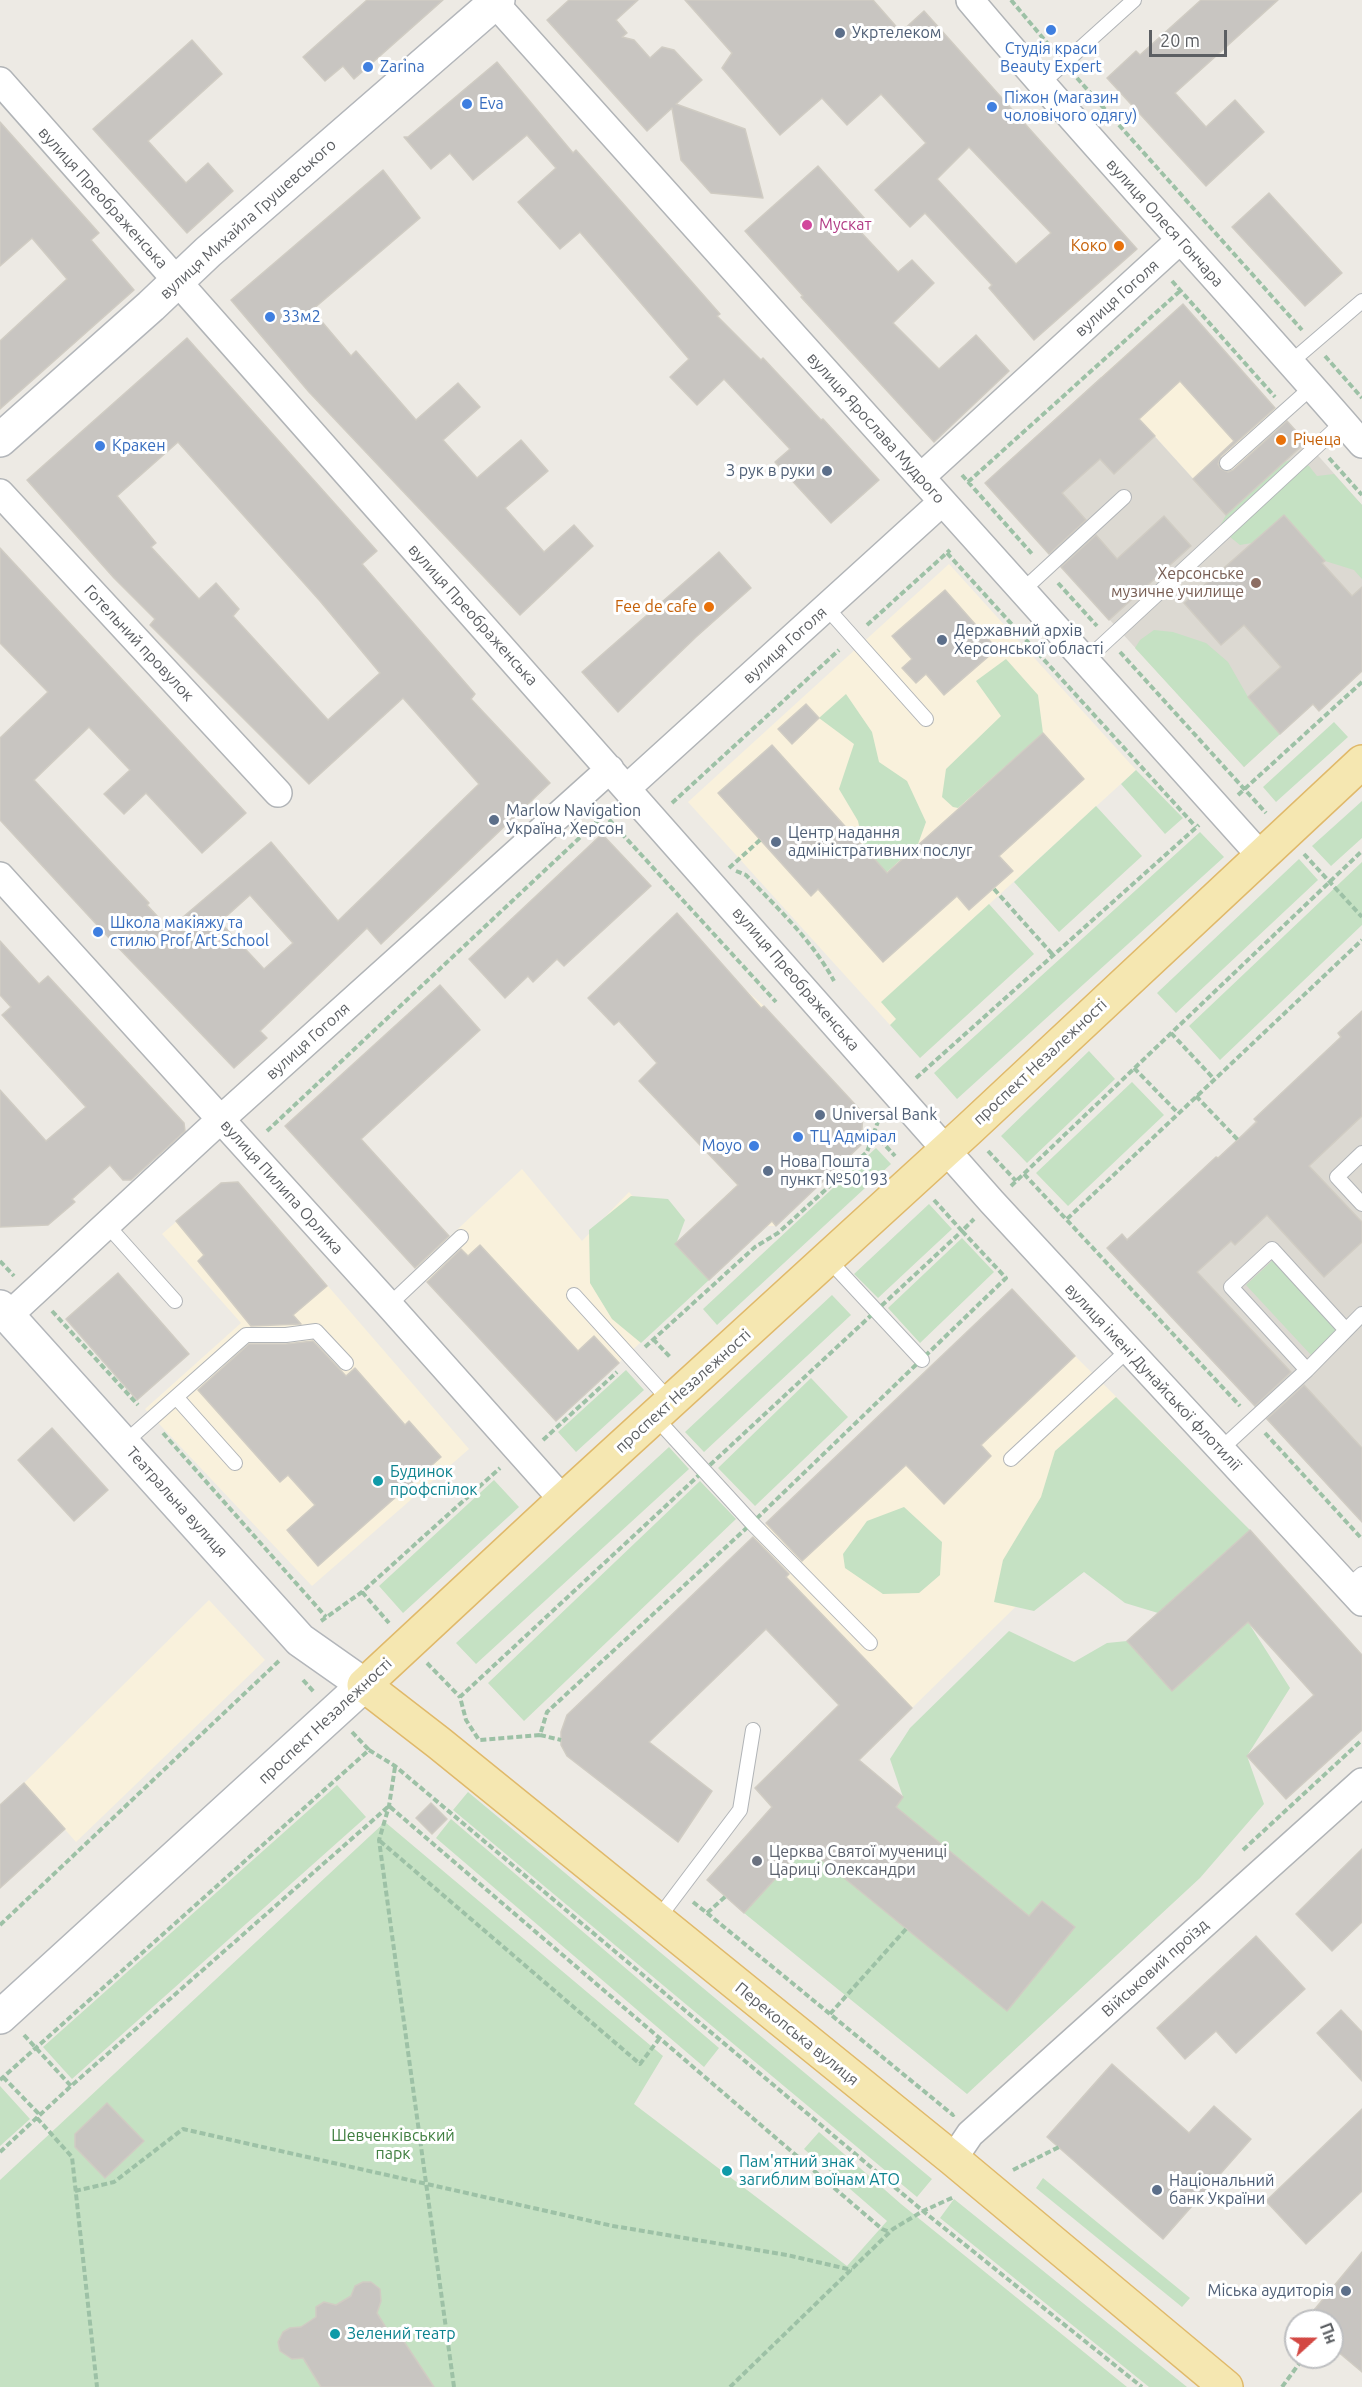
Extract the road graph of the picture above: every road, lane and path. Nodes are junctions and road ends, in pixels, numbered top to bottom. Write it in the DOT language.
graph roads {
  1 [pos="970,0"];
  2 [pos="1011,0"];
  3 [pos="1134,0"];
  4 [pos="495,1"];
  5 [pos="1064,63"];
  6 [pos="0,81"];
  7 [pos="1041,84"];
  8 [pos="1180,240"];
  9 [pos="1156,263"];
  10 [pos="178,282"];
  11 [pos="1180,291"];
  12 [pos="1362,301"];
  13 [pos="1313,343"];
  14 [pos="1291,362"];
  15 [pos="1312,387"];
  16 [pos="1362,398"];
  17 [pos="1286,410"];
  18 [pos="1342,422"];
  19 [pos="0,440"];
  20 [pos="1362,444"];
  21 [pos="1317,445"];
  22 [pos="1227,463"];
  23 [pos="921,477"];
  24 [pos="968,482"];
  25 [pos="0,493"];
  26 [pos="1362,495"];
  27 [pos="1124,497"];
  28 [pos="942,502"];
  29 [pos="1022,591"];
  30 [pos="826,607"];
  31 [pos="853,638"];
  32 [pos="1085,661"];
  33 [pos="1362,682"];
  34 [pos="1342,689"];
  35 [pos="1347,695"];
  36 [pos="926,719"];
  37 [pos="1362,762"];
  38 [pos="619,779"];
  39 [pos="278,793"];
  40 [pos="669,806"];
  41 [pos="1220,811"];
  42 [pos="760,840"];
  43 [pos="1362,851"];
  44 [pos="1260,855"];
  45 [pos="728,868"];
  46 [pos="0,876"];
  47 [pos="994,889"];
  48 [pos="1362,940"];
  49 [pos="1053,955"];
  50 [pos="783,1009"];
  51 [pos="1171,1033"];
  52 [pos="1134,1068"];
  53 [pos="1214,1078"];
  54 [pos="899,1096"];
  55 [pos="1196,1096"];
  56 [pos="1178,1113"];
  57 [pos="221,1119"];
  58 [pos="1238,1140"];
  59 [pos="248,1149"];
  60 [pos="946,1149"];
  61 [pos="1362,1154"];
  62 [pos="1024,1174"];
  63 [pos="992,1202"];
  64 [pos="1362,1203"];
  65 [pos="1067,1219"];
  66 [pos="107,1225"];
  67 [pos="461,1237"];
  68 [pos="827,1258"];
  69 [pos="574,1295"];
  70 [pos="175,1301"];
  71 [pos="389,1305"];
  72 [pos="13,1306"];
  73 [pos="1362,1314"];
  74 [pos="1346,1330"];
  75 [pos="653,1339"];
  76 [pos="1128,1350"];
  77 [pos="670,1357"];
  78 [pos="632,1359"];
  79 [pos="922,1360"];
  80 [pos="346,1363"];
  81 [pos="1307,1370"];
  82 [pos="176,1397"];
  83 [pos="663,1409"];
  84 [pos="151,1420"];
  85 [pos="1253,1420"];
  86 [pos="123,1444"];
  87 [pos="1221,1449"];
  88 [pos="525,1457"];
  89 [pos="1011,1459"];
  90 [pos="236,1463"];
  91 [pos="562,1500"];
  92 [pos="1362,1539"];
  93 [pos="1357,1588"];
  94 [pos="326,1617"];
  95 [pos="300,1640"];
  96 [pos="870,1643"];
  97 [pos="364,1685"];
  98 [pos="753,1730"];
  99 [pos="540,1735"];
  100 [pos="561,1740"];
  101 [pos="1362,1740"];
  102 [pos="395,1766"];
  103 [pos="1362,1782"];
  104 [pos="389,1806"];
  105 [pos="379,1840"];
  106 [pos="1239,1854"];
  107 [pos="707,1913"];
  108 [pos="657,1920"];
  109 [pos="0,1925"];
  110 [pos="906,1929"];
  111 [pos="830,2014"];
  112 [pos="0,2017"];
  113 [pos="659,2039"];
  114 [pos="38,2050"];
  115 [pos="2,2078"];
  116 [pos="71,2086"];
  117 [pos="959,2110"];
  118 [pos="39,2116"];
  119 [pos="1059,2147"];
  120 [pos="0,2152"];
  121 [pos="953,2159"];
  122 [pos="426,2185"];
  123 [pos="981,2185"];
  124 [pos="75,2191"];
  125 [pos="923,2211"];
  126 [pos="890,2232"];
  127 [pos="852,2270"];
  128 [pos="1295,2369"];
  129 [pos="97,2387"];
  130 [pos="454,2387"];
  131 [pos="729,2387"];
  132 [pos="1142,2387"];
  133 [pos="1226,2387"];
  134 [pos="1282,2387"];
  1 -- 7 [label="street, вулиця Олеся Гончара"];
  2 -- 5 [label="path"];
  3 -- 5 [label="lane"];
  4 -- 10 [label="street, вулиця Михайла Грушевського"];
  4 -- 23 [label="street, вулиця Ярослава Мудрого"];
  5 -- 7 [label="lane"];
  5 -- 13 [label="path"];
  6 -- 10 [label="street, вулиця Преображенська"];
  7 -- 8 [label="street, вулиця Олеся Гончара"];
  8 -- 9 [label="street, вулиця Гоголя"];
  8 -- 14 [label="street, вулиця Олеся Гончара"];
  9 -- 11 [label="path"];
  9 -- 23 [label="street, вулиця Гоголя"];
  10 -- 19 [label="street, вулиця Михайла Грушевського"];
  10 -- 38 [label="street, вулиця Преображенська"];
  11 -- 17 [label="path"];
  11 -- 24 [label="path"];
  12 -- 13 [label="lane"];
  13 -- 14 [label="lane"];
  13 -- 16 [label="path"];
  14 -- 15 [label="street, вулиця Олеся Гончара"];
  15 -- 17 [label="lane"];
  15 -- 18 [label="street, вулиця Олеся Гончара"];
  17 -- 22 [label="lane"];
  18 -- 20 [label="street, вулиця Олеся Гончара"];
  18 -- 21 [label="lane"];
  21 -- 26 [label="path"];
  21 -- 32 [label="lane"];
  23 -- 28 [label="street, вулиця Ярослава Мудрого"];
  25 -- 39 [label="street, Готельний провулок"];
  27 -- 29 [label="lane"];
  28 -- 29 [label="street, вулиця Ярослава Мудрого"];
  28 -- 30 [label="street, вулиця Гоголя"];
  29 -- 32 [label="street, вулиця Ярослава Мудрого"];
  30 -- 31 [label="lane"];
  30 -- 38 [label="street, вулиця Гоголя"];
  31 -- 36 [label="lane"];
  31 -- 40 [label="path"];
  31 -- 49 [label="path"];
  32 -- 41 [label="street, вулиця Ярослава Мудрого"];
  33 -- 35 [label="path"];
  34 -- 35 [label="path"];
  35 -- 41 [label="path"];
  37 -- 44 [label="main road, проспект Незалежності"];
  38 -- 54 [label="street, вулиця Преображенська"];
  38 -- 57 [label="street, вулиця Гоголя"];
  41 -- 44 [label="street, вулиця Ярослава Мудрого"];
  42 -- 45 [label="path"];
  43 -- 51 [label="path"];
  44 -- 60 [label="main road, проспект Незалежності"];
  46 -- 57 [label="street, вулиця Пилипа Орлика"];
  47 -- 49 [label="path"];
  48 -- 53 [label="path"];
  49 -- 54 [label="path"];
  50 -- 59 [label="path"];
  51 -- 52 [label="path"];
  51 -- 53 [label="path"];
  52 -- 56 [label="path"];
  52 -- 62 [label="path"];
  53 -- 55 [label="path"];
  54 -- 60 [label="street, вулиця Преображенська"];
  54 -- 75 [label="path"];
  55 -- 56 [label="path"];
  55 -- 58 [label="path"];
  56 -- 65 [label="path"];
  57 -- 59 [label="street, вулиця Пилипа Орлика"];
  57 -- 66 [label="street, вулиця Гоголя"];
  59 -- 71 [label="street, вулиця Пилипа Орлика"];
  60 -- 63 [label="street, вулиця імені Дунайської флотилії"];
  60 -- 68 [label="main road, проспект Незалежності"];
  61 -- 64 [label="lane"];
  62 -- 63 [label="path"];
  62 -- 65 [label="path"];
  63 -- 76 [label="street, вулиця імені Дунайської флотилії"];
  65 -- 85 [label="path"];
  66 -- 70 [label="lane"];
  66 -- 72 [label="street, вулиця Гоголя"];
  67 -- 71 [label="lane"];
  68 -- 79 [label="lane"];
  68 -- 83 [label="main road, проспект Незалежності"];
  69 -- 78 [label="lane"];
  71 -- 88 [label="street, вулиця Пилипа Орлика"];
  72 -- 84 [label="path"];
  72 -- 86 [label="street, Театральна вулиця"];
  73 -- 74 [label="lane"];
  74 -- 81 [label="lane"];
  74 -- 81 [label="lane"];
  75 -- 77 [label="path"];
  75 -- 78 [label="path"];
  76 -- 87 [label="street, вулиця імені Дунайської флотилії"];
  76 -- 89 [label="lane"];
  78 -- 83 [label="lane"];
  78 -- 88 [label="path"];
  80 -- 82 [label="lane"];
  81 -- 85 [label="lane"];
  82 -- 84 [label="lane"];
  82 -- 90 [label="lane"];
  83 -- 91 [label="main road, проспект Незалежності"];
  83 -- 96 [label="lane"];
  84 -- 86 [label="lane"];
  84 -- 94 [label="path"];
  85 -- 87 [label="lane"];
  85 -- 92 [label="path"];
  86 -- 95 [label="street, Театральна вулиця"];
  87 -- 93 [label="street, вулиця імені Дунайської флотилії"];
  88 -- 91 [label="street, вулиця Пилипа Орлика"];
  88 -- 94 [label="path"];
  91 -- 97 [label="main road, проспект Незалежності"];
  94 -- 95 [label="path"];
  95 -- 97 [label="street, Театральна вулиця"];
  95 -- 109 [label="path"];
  97 -- 108 [label="main road, Перекопська вулиця"];
  97 -- 112 [label="street, проспект Незалежності"];
  98 -- 108 [label="lane"];
  99 -- 100 [label="path"];
  101 -- 106 [label="path"];
  102 -- 104 [label="path"];
  102 -- 115 [label="path"];
  102 -- 125 [label="path"];
  103 -- 121 [label="street, Військовий проїзд"];
  104 -- 105 [label="path"];
  104 -- 113 [label="path"];
  104 -- 116 [label="path"];
  105 -- 113 [label="path"];
  105 -- 122 [label="path"];
  107 -- 111 [label="path"];
  108 -- 121 [label="main road, Перекопська вулиця"];
  110 -- 111 [label="path"];
  111 -- 117 [label="path"];
  113 -- 126 [label="path"];
  114 -- 116 [label="path"];
  115 -- 118 [label="path"];
  116 -- 118 [label="path"];
  118 -- 120 [label="path"];
  118 -- 124 [label="path"];
  119 -- 123 [label="path"];
  121 -- 123 [label="main road, Перекопська вулиця"];
  122 -- 124 [label="path"];
  122 -- 127 [label="path"];
  122 -- 130 [label="path"];
  123 -- 125 [label="path"];
  123 -- 133 [label="main road, Перекопська вулиця"];
  124 -- 129 [label="path"];
  125 -- 126 [label="path"];
  125 -- 132 [label="path"];
  126 -- 127 [label="path"];
  127 -- 131 [label="path"];
  128 -- 134 [label="path"];
}
